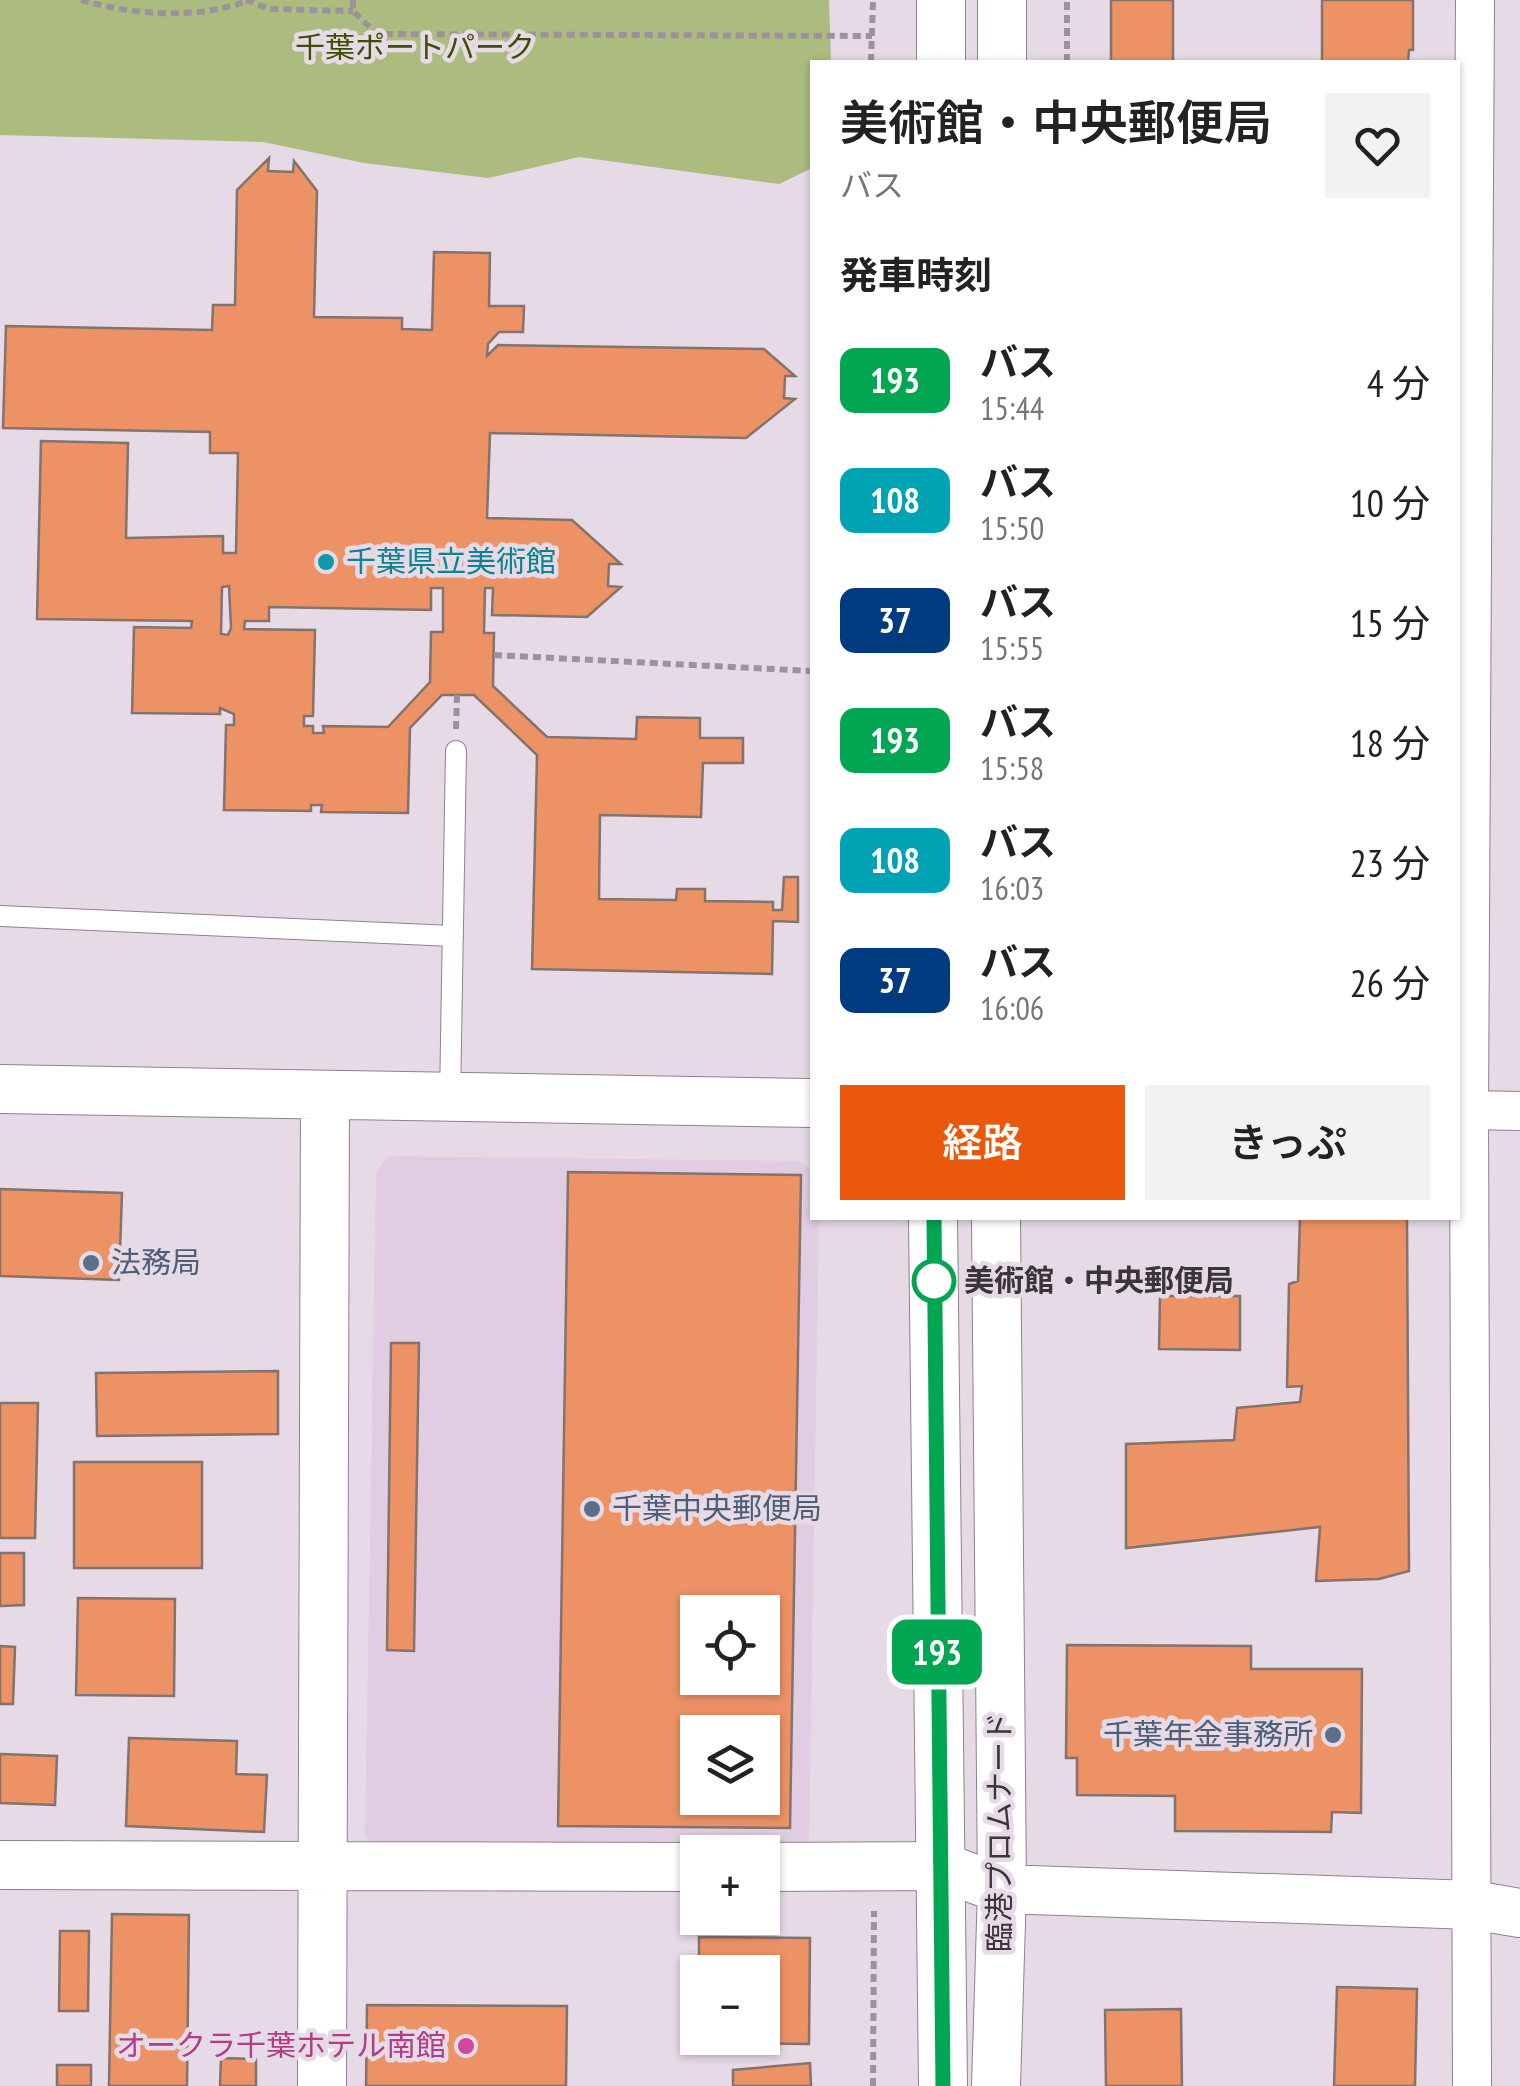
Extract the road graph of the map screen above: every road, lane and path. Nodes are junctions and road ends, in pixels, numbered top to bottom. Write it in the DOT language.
graph roads {
  1 [pos="81,0"];
  2 [pos="247,0"];
  3 [pos="353,0"];
  4 [pos="872,0"];
  5 [pos="941,0"];
  6 [pos="1002,0"];
  7 [pos="1067,0"];
  8 [pos="1475,0"];
  9 [pos="353,11"];
  10 [pos="872,36"];
  11 [pos="872,60"];
  12 [pos="941,60"];
  13 [pos="1002,60"];
  14 [pos="1066,60"];
  15 [pos="494,655"];
  16 [pos="810,671"];
  17 [pos="456,751"];
  18 [pos="0,916"];
  19 [pos="453,936"];
  20 [pos="0,1089"];
  21 [pos="325,1096"];
  22 [pos="450,1099"];
  23 [pos="810,1102"];
  24 [pos="1463,1110"];
  25 [pos="1520,1111"];
  26 [pos="934,1220"];
  27 [pos="996,1220"];
  28 [pos="0,1865"];
  29 [pos="939,1866"];
  30 [pos="680,1867"];
  31 [pos="780,1867"];
  32 [pos="323,1869"];
  33 [pos="1002,1889"];
  34 [pos="1520,1889"];
  35 [pos="1473,1905"];
  36 [pos="874,1911"];
  37 [pos="1520,1912"];
  38 [pos="322,2086"];
  39 [pos="874,2086"];
  40 [pos="943,2086"];
  41 [pos="996,2086"];
  42 [pos="1472,2086"];
  1 -- 2 [label="path"];
  2 -- 9 [label="path"];
  3 -- 9 [label="path"];
  4 -- 10 [label="path"];
  5 -- 12 [label="street"];
  6 -- 13 [label="street"];
  7 -- 14 [label="path"];
  8 -- 24 [label="street"];
  9 -- 10 [label="path"];
  10 -- 11 [label="path"];
  15 -- 16 [label="path"];
  17 -- 19 [label="lane"];
  18 -- 19 [label="lane"];
  19 -- 22 [label="lane"];
  20 -- 21 [label="street"];
  21 -- 22 [label="street"];
  21 -- 32 [label="street"];
  22 -- 23 [label="street"];
  24 -- 25 [label="street"];
  24 -- 35 [label="street"];
  26 -- 29 [label="street, 臨港プロムナード"];
  27 -- 33 [label="street, 臨港プロムナード"];
  28 -- 32 [label="street"];
  29 -- 31 [label="street"];
  29 -- 33 [label="street"];
  29 -- 40 [label="street, 臨港プロムナード"];
  30 -- 32 [label="street"];
  32 -- 38 [label="street"];
  33 -- 35 [label="street"];
  33 -- 41 [label="street, 臨港プロムナード"];
  34 -- 35 [label="street"];
  35 -- 37 [label="street"];
  35 -- 42 [label="street"];
  36 -- 39 [label="path"];
}
